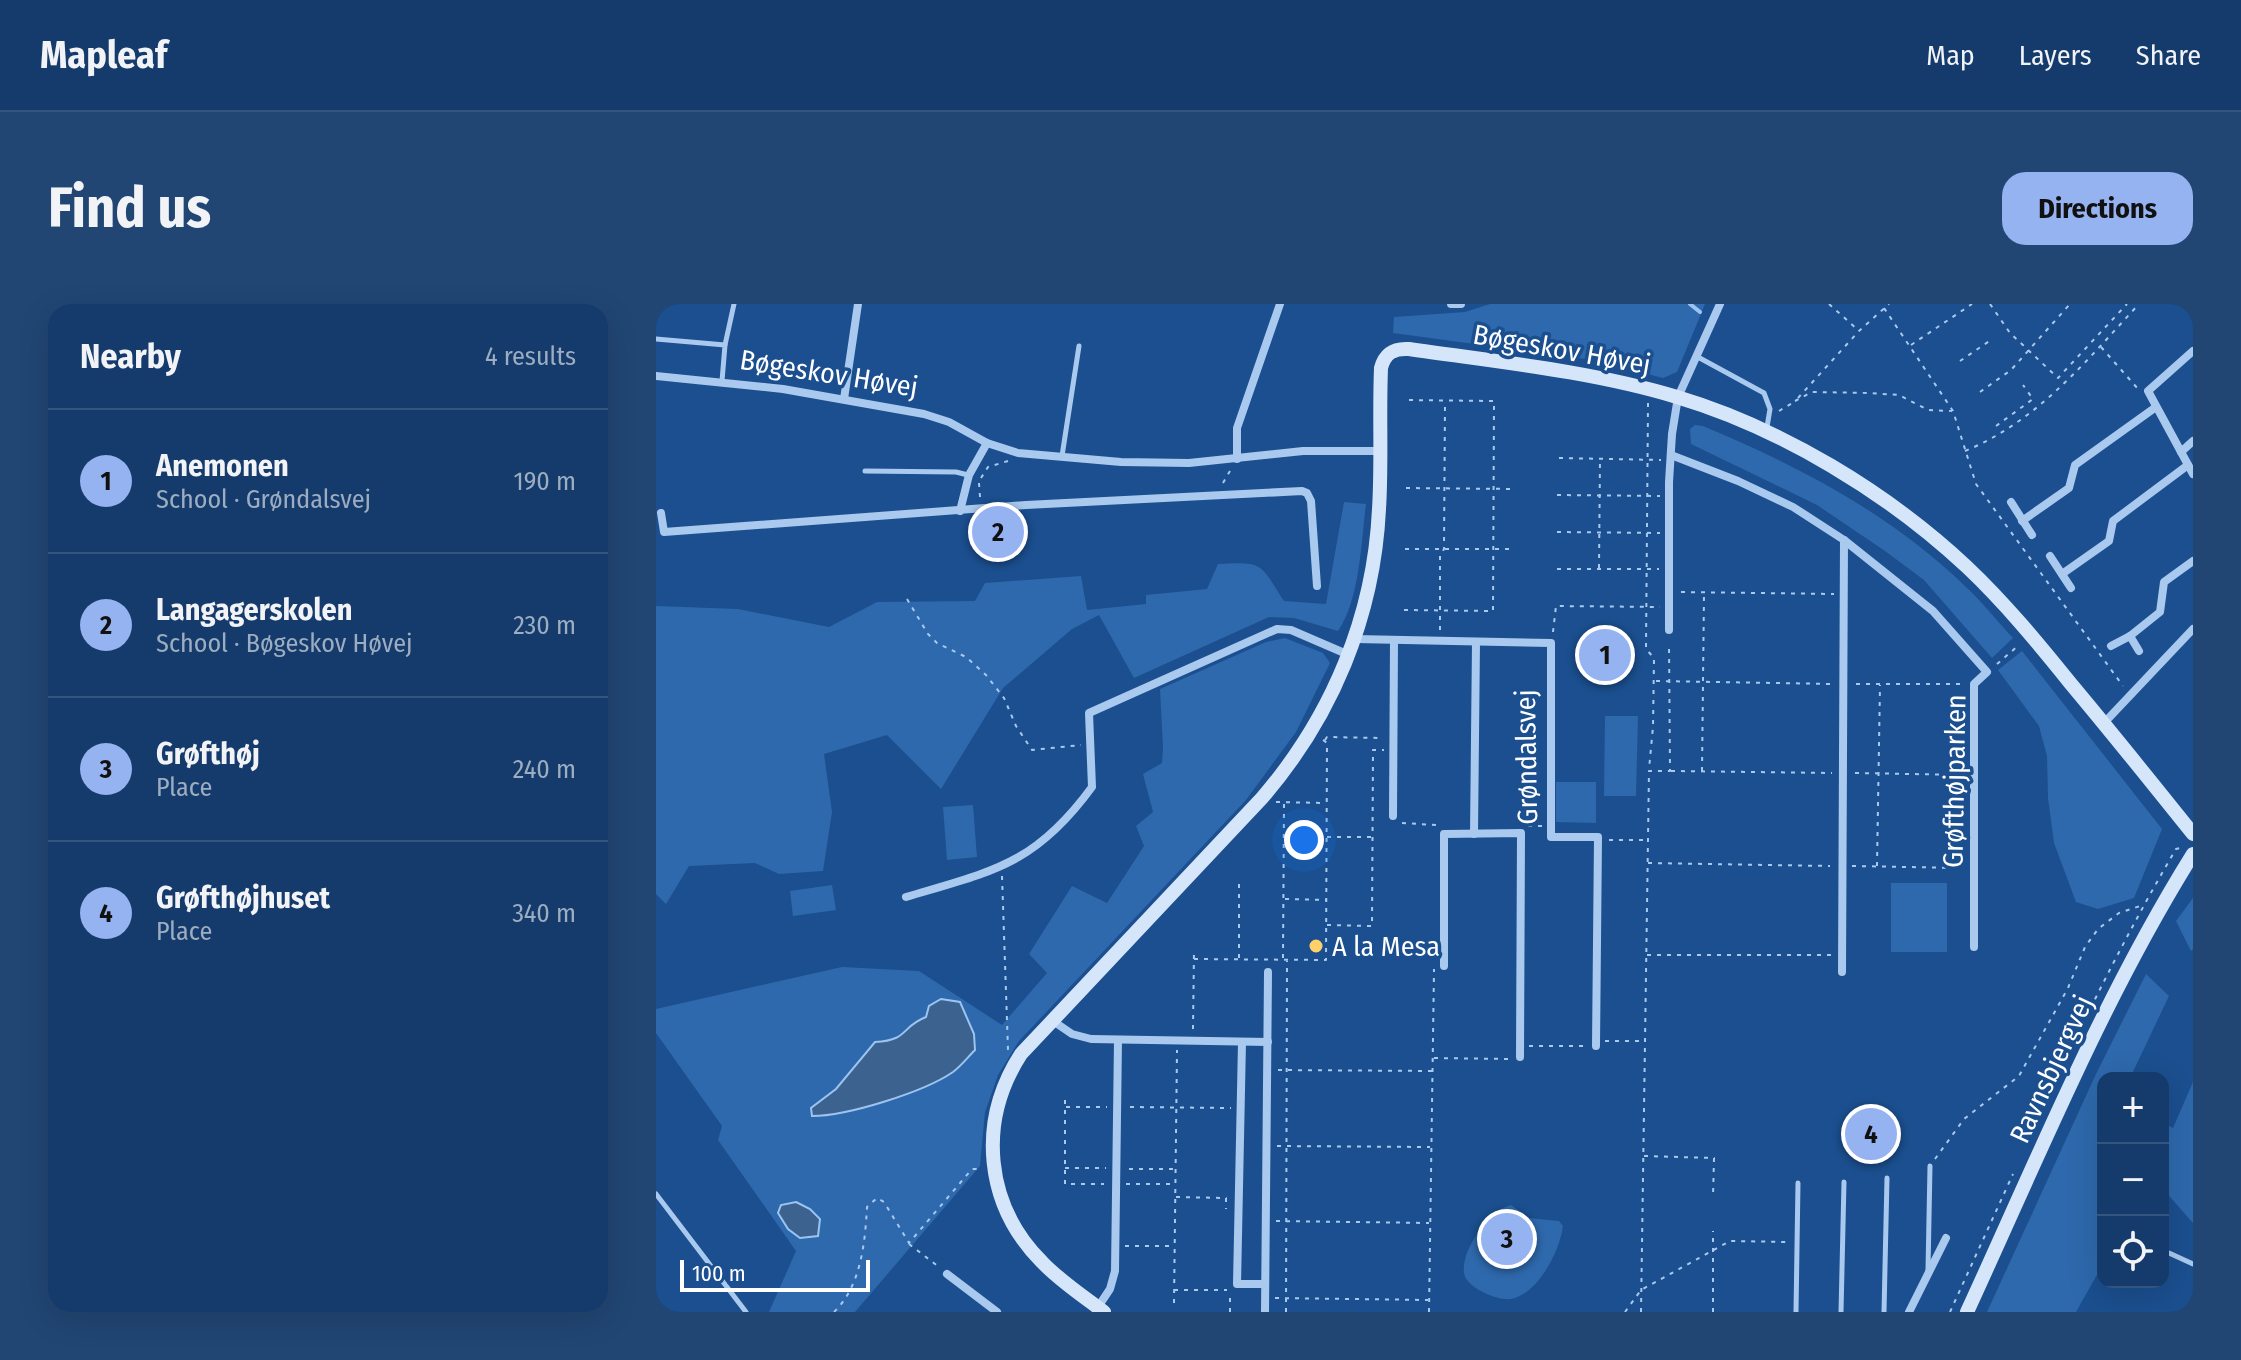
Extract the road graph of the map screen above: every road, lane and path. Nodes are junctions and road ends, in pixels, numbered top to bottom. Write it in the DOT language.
graph roads {
  1 [pos="734,304"];
  2 [pos="858,304"];
  3 [pos="1280,304"];
  4 [pos="1451,304"];
  5 [pos="1461,304"];
  6 [pos="1720,304"];
  7 [pos="1829,304"];
  8 [pos="1889,304"];
  9 [pos="1972,304"];
  10 [pos="1990,304"];
  11 [pos="2070,304"];
  12 [pos="2127,304"];
  13 [pos="2139,304"];
  14 [pos="1884,308"];
  15 [pos="1859,331"];
  16 [pos="656,339"];
  17 [pos="1991,340"];
  18 [pos="725,345"];
  19 [pos="1079,346"];
  20 [pos="1910,346"];
  21 [pos="2100,346"];
  22 [pos="2028,350"];
  23 [pos="2193,351"];
  24 [pos="1695,356"];
  25 [pos="1960,361"];
  26 [pos="656,376"];
  27 [pos="2058,378"];
  28 [pos="722,381"];
  29 [pos="2023,385"];
  30 [pos="2064,385"];
  31 [pos="1648,390"];
  32 [pos="2148,391"];
  33 [pos="1980,392"];
  34 [pos="1678,397"];
  35 [pos="844,399"];
  36 [pos="1405,400"];
  37 [pos="1445,400"];
  38 [pos="1795,401"];
  39 [pos="2156,407"];
  40 [pos="1953,411"];
  41 [pos="2015,412"];
  42 [pos="1770,413"];
  43 [pos="2021,421"];
  44 [pos="1996,426"];
  45 [pos="1765,432"];
  46 [pos="2193,441"];
  47 [pos="987,443"];
  48 [pos="1380,451"];
  49 [pos="1965,451"];
  50 [pos="2181,452"];
  51 [pos="1018,453"];
  52 [pos="1062,457"];
  53 [pos="1670,457"];
  54 [pos="1559,458"];
  55 [pos="1237,459"];
  56 [pos="1600,459"];
  57 [pos="1647,460"];
  58 [pos="2188,465"];
  59 [pos="865,471"];
  60 [pos="2193,474"];
  61 [pos="969,475"];
  62 [pos="1406,488"];
  63 [pos="1444,488"];
  64 [pos="1493,489"];
  65 [pos="1515,489"];
  66 [pos="1216,494"];
  67 [pos="1557,495"];
  68 [pos="1600,495"];
  69 [pos="1647,496"];
  70 [pos="1669,496"];
  71 [pos="2008,504"];
  72 [pos="981,509"];
  73 [pos="960,511"];
  74 [pos="1996,512"];
  75 [pos="661,513"];
  76 [pos="2022,521"];
  77 [pos="1557,532"];
  78 [pos="1600,532"];
  79 [pos="1647,533"];
  80 [pos="1669,533"];
  81 [pos="2032,535"];
  82 [pos="1844,540"];
  83 [pos="1405,549"];
  84 [pos="1444,549"];
  85 [pos="1493,549"];
  86 [pos="1514,549"];
  87 [pos="2050,556"];
  88 [pos="2193,561"];
  89 [pos="1557,569"];
  90 [pos="1599,569"];
  91 [pos="1646,569"];
  92 [pos="1669,569"];
  93 [pos="2062,574"];
  94 [pos="1317,586"];
  95 [pos="2071,588"];
  96 [pos="1669,592"];
  97 [pos="1704,593"];
  98 [pos="1843,594"];
  99 [pos="907,599"];
  100 [pos="1646,607"];
  101 [pos="1669,608"];
  102 [pos="1404,610"];
  103 [pos="1440,610"];
  104 [pos="2193,629"];
  105 [pos="1669,630"];
  106 [pos="2031,634"];
  107 [pos="2130,636"];
  108 [pos="1355,639"];
  109 [pos="1394,640"];
  110 [pos="1440,641"];
  111 [pos="1476,642"];
  112 [pos="1551,643"];
  113 [pos="2111,646"];
  114 [pos="2139,651"];
  115 [pos="1349,656"];
  116 [pos="1987,672"];
  117 [pos="1654,681"];
  118 [pos="1670,681"];
  119 [pos="1703,682"];
  120 [pos="1843,684"];
  121 [pos="1880,684"];
  122 [pos="1974,684"];
  123 [pos="2126,688"];
  124 [pos="2104,723"];
  125 [pos="1311,732"];
  126 [pos="1394,738"];
  127 [pos="1324,741"];
  128 [pos="1090,745"];
  129 [pos="1393,750"];
  130 [pos="1649,771"];
  131 [pos="1670,771"];
  132 [pos="1702,772"];
  133 [pos="1843,773"];
  134 [pos="1878,773"];
  135 [pos="1976,775"];
  136 [pos="1262,798"];
  137 [pos="1284,803"];
  138 [pos="1327,803"];
  139 [pos="1393,816"];
  140 [pos="1551,826"];
  141 [pos="1521,833"];
  142 [pos="1444,834"];
  143 [pos="1474,834"];
  144 [pos="2193,834"];
  145 [pos="1327,837"];
  146 [pos="1373,837"];
  147 [pos="1598,840"];
  148 [pos="1648,840"];
  149 [pos="2193,854"];
  150 [pos="1647,863"];
  151 [pos="1843,866"];
  152 [pos="1877,866"];
  153 [pos="1002,867"];
  154 [pos="1969,868"];
  155 [pos="1239,882"];
  156 [pos="906,897"];
  157 [pos="1284,899"];
  158 [pos="1327,900"];
  159 [pos="2144,904"];
  160 [pos="1327,925"];
  161 [pos="1974,947"];
  162 [pos="1194,950"];
  163 [pos="1646,955"];
  164 [pos="1842,955"];
  165 [pos="1194,959"];
  166 [pos="1239,959"];
  167 [pos="1285,960"];
  168 [pos="1444,966"];
  169 [pos="1268,972"];
  170 [pos="1842,972"];
  171 [pos="1053,1021"];
  172 [pos="1118,1040"];
  173 [pos="1177,1041"];
  174 [pos="1193,1041"];
  175 [pos="1644,1041"];
  176 [pos="1242,1042"];
  177 [pos="1268,1042"];
  178 [pos="1596,1043"];
  179 [pos="1520,1051"];
  180 [pos="1433,1058"];
  181 [pos="1016,1062"];
  182 [pos="1268,1070"];
  183 [pos="1287,1070"];
  184 [pos="1433,1071"];
  185 [pos="1065,1100"];
  186 [pos="1065,1107"];
  187 [pos="1117,1107"];
  188 [pos="1176,1108"];
  189 [pos="1241,1108"];
  190 [pos="1267,1146"];
  191 [pos="1286,1146"];
  192 [pos="1431,1147"];
  193 [pos="1643,1156"];
  194 [pos="1930,1166"];
  195 [pos="993,1169"];
  196 [pos="1887,1178"];
  197 [pos="1844,1182"];
  198 [pos="1798,1183"];
  199 [pos="1116,1184"];
  200 [pos="1175,1184"];
  201 [pos="656,1194"];
  202 [pos="1175,1197"];
  203 [pos="1713,1197"];
  204 [pos="1239,1210"];
  205 [pos="1266,1221"];
  206 [pos="1286,1221"];
  207 [pos="1431,1223"];
  208 [pos="1713,1231"];
  209 [pos="1946,1238"];
  210 [pos="909,1243"];
  211 [pos="1797,1243"];
  212 [pos="1115,1246"];
  213 [pos="1174,1246"];
  214 [pos="1713,1249"];
  215 [pos="2169,1253"];
  216 [pos="2193,1264"];
  217 [pos="947,1274"];
  218 [pos="1928,1275"];
  219 [pos="1265,1284"];
  220 [pos="1174,1290"];
  221 [pos="1641,1290"];
  222 [pos="1265,1298"];
  223 [pos="1286,1298"];
  224 [pos="1430,1300"];
  225 [pos="1174,1303"];
  226 [pos="1096,1309"];
  227 [pos="746,1312"];
  228 [pos="834,1312"];
  229 [pos="997,1312"];
  230 [pos="1230,1312"];
  231 [pos="1265,1312"];
  232 [pos="1286,1312"];
  233 [pos="1429,1312"];
  234 [pos="1625,1312"];
  235 [pos="1641,1312"];
  236 [pos="1713,1312"];
  237 [pos="1796,1312"];
  238 [pos="1841,1312"];
  239 [pos="1884,1312"];
  240 [pos="1909,1312"];
  241 [pos="1967,1312"];
  1 -- 18 [label="lane"];
  2 -- 35 [label="street"];
  3 -- 55 [label="street"];
  4 -- 5 [label="street"];
  6 -- 24 [label="street"];
  7 -- 15 [label="path"];
  8 -- 14 [label="path"];
  9 -- 20 [label="path"];
  10 -- 22 [label="path"];
  11 -- 22 [label="path"];
  12 -- 27 [label="path"];
  13 -- 21 [label="path"];
  14 -- 15 [label="path"];
  14 -- 20 [label="path"];
  15 -- 38 [label="path"];
  16 -- 18 [label="lane"];
  17 -- 25 [label="path"];
  18 -- 28 [label="lane"];
  19 -- 52 [label="lane"];
  20 -- 40 [label="path"];
  21 -- 30 [label="path"];
  21 -- 32 [label="path"];
  22 -- 27 [label="path"];
  22 -- 33 [label="path"];
  23 -- 32 [label="street"];
  24 -- 34 [label="street"];
  24 -- 42 [label="lane"];
  26 -- 28 [label="street, Bøgeskov Høvej"];
  27 -- 30 [label="path"];
  28 -- 35 [label="street, Bøgeskov Høvej"];
  29 -- 41 [label="path"];
  30 -- 43 [label="path"];
  31 -- 34 [label="street, Bøgeskov Høvej"];
  31 -- 48 [label="street, Bøgeskov Høvej"];
  31 -- 57 [label="path"];
  32 -- 39 [label="street"];
  34 -- 45 [label="street, Bøgeskov Høvej"];
  34 -- 53 [label="street"];
  35 -- 47 [label="street, Bøgeskov Høvej"];
  36 -- 37 [label="path"];
  37 -- 63 [label="path"];
  37 -- 64 [label="path"];
  38 -- 40 [label="path"];
  38 -- 42 [label="path"];
  39 -- 50 [label="street"];
  39 -- 76 [label="street"];
  40 -- 49 [label="path"];
  41 -- 43 [label="path"];
  41 -- 44 [label="path"];
  42 -- 45 [label="lane"];
  43 -- 49 [label="path"];
  45 -- 106 [label="street, Bøgeskov Høvej"];
  46 -- 50 [label="street"];
  47 -- 51 [label="street, Bøgeskov Høvej"];
  47 -- 61 [label="street"];
  48 -- 55 [label="street, Bøgeskov Høvej"];
  48 -- 108 [label="street"];
  49 -- 74 [label="path"];
  50 -- 58 [label="street"];
  51 -- 52 [label="street, Bøgeskov Høvej"];
  51 -- 72 [label="path"];
  52 -- 55 [label="street, Bøgeskov Høvej"];
  53 -- 57 [label="path"];
  53 -- 70 [label="street"];
  53 -- 82 [label="street, Grøfthøjparken"];
  54 -- 56 [label="path"];
  55 -- 66 [label="path"];
  56 -- 57 [label="path"];
  56 -- 68 [label="path"];
  57 -- 69 [label="path"];
  58 -- 60 [label="street"];
  58 -- 93 [label="street"];
  59 -- 61 [label="lane"];
  61 -- 73 [label="street"];
  62 -- 63 [label="path"];
  63 -- 64 [label="path"];
  63 -- 84 [label="path"];
  64 -- 65 [label="path"];
  64 -- 85 [label="path"];
  66 -- 72 [label="street"];
  66 -- 94 [label="street"];
  67 -- 68 [label="path"];
  68 -- 69 [label="path"];
  68 -- 78 [label="path"];
  69 -- 70 [label="path"];
  69 -- 79 [label="path"];
  70 -- 80 [label="street"];
  71 -- 74 [label="path"];
  71 -- 76 [label="street"];
  72 -- 73 [label="street"];
  73 -- 75 [label="street"];
  74 -- 123 [label="path"];
  76 -- 81 [label="street"];
  77 -- 78 [label="path"];
  78 -- 79 [label="path"];
  78 -- 90 [label="path"];
  79 -- 80 [label="path"];
  79 -- 91 [label="path"];
  80 -- 92 [label="street"];
  82 -- 98 [label="street"];
  82 -- 116 [label="street, Grøfthøjparken"];
  83 -- 84 [label="path"];
  84 -- 85 [label="path"];
  84 -- 103 [label="path"];
  85 -- 86 [label="path"];
  85 -- 103 [label="path"];
  87 -- 93 [label="street"];
  88 -- 107 [label="street"];
  89 -- 90 [label="path"];
  90 -- 91 [label="path"];
  91 -- 92 [label="path"];
  91 -- 100 [label="path"];
  92 -- 96 [label="street"];
  93 -- 95 [label="street"];
  96 -- 97 [label="path"];
  96 -- 101 [label="street"];
  97 -- 98 [label="path"];
  97 -- 119 [label="path"];
  98 -- 120 [label="street"];
  99 -- 128 [label="path"];
  100 -- 101 [label="path"];
  100 -- 112 [label="path"];
  100 -- 117 [label="path"];
  101 -- 105 [label="street"];
  102 -- 103 [label="path"];
  103 -- 110 [label="path"];
  104 -- 124 [label="street"];
  105 -- 118 [label="path"];
  106 -- 116 [label="path"];
  106 -- 124 [label="street, Bøgeskov Høvej"];
  107 -- 113 [label="street"];
  107 -- 114 [label="street"];
  108 -- 109 [label="street"];
  108 -- 115 [label="street"];
  109 -- 110 [label="street"];
  109 -- 126 [label="street"];
  110 -- 111 [label="street"];
  111 -- 112 [label="street"];
  111 -- 143 [label="street, Grøndalsvej"];
  112 -- 140 [label="street, Grøndalsvej"];
  115 -- 125 [label="street"];
  115 -- 128 [label="street"];
  116 -- 122 [label="street, Grøfthøjparken"];
  117 -- 118 [label="path"];
  117 -- 130 [label="path"];
  118 -- 119 [label="path"];
  118 -- 131 [label="path"];
  119 -- 120 [label="path"];
  119 -- 132 [label="path"];
  120 -- 121 [label="path"];
  120 -- 133 [label="street"];
  121 -- 122 [label="path"];
  121 -- 134 [label="path"];
  122 -- 135 [label="street, Grøfthøjparken"];
  124 -- 144 [label="street, Bøgeskov Høvej"];
  125 -- 127 [label="path"];
  125 -- 136 [label="street"];
  126 -- 127 [label="path"];
  126 -- 129 [label="street"];
  127 -- 138 [label="path"];
  128 -- 153 [label="street"];
  129 -- 139 [label="street"];
  129 -- 146 [label="path"];
  130 -- 131 [label="path"];
  130 -- 148 [label="path"];
  131 -- 132 [label="path"];
  132 -- 133 [label="path"];
  133 -- 134 [label="path"];
  133 -- 151 [label="street"];
  134 -- 135 [label="path"];
  134 -- 152 [label="path"];
  135 -- 161 [label="street, Grøfthøjparken"];
  136 -- 137 [label="path"];
  136 -- 171 [label="street"];
  137 -- 138 [label="path"];
  137 -- 157 [label="path"];
  138 -- 145 [label="path"];
  139 -- 142 [label="path"];
  140 -- 141 [label="path"];
  140 -- 147 [label="street, Grøndalsvej"];
  141 -- 143 [label="street, Grøndalsvej"];
  141 -- 179 [label="street, Grøndalsvej"];
  142 -- 143 [label="street, Grøndalsvej"];
  142 -- 168 [label="street"];
  145 -- 146 [label="path"];
  145 -- 158 [label="path"];
  146 -- 160 [label="path"];
  147 -- 148 [label="path"];
  147 -- 178 [label="street"];
  148 -- 150 [label="path"];
  149 -- 241 [label="street, Ravnsbjergvej"];
  150 -- 151 [label="path"];
  150 -- 163 [label="path"];
  151 -- 152 [label="path"];
  151 -- 164 [label="street"];
  152 -- 154 [label="path"];
  153 -- 156 [label="street"];
  153 -- 181 [label="path"];
  155 -- 166 [label="path"];
  157 -- 158 [label="path"];
  157 -- 167 [label="path"];
  158 -- 160 [label="path"];
  159 -- 194 [label="path"];
  160 -- 167 [label="path"];
  162 -- 165 [label="path"];
  163 -- 164 [label="path"];
  163 -- 175 [label="path"];
  164 -- 170 [label="street"];
  165 -- 166 [label="path"];
  165 -- 174 [label="path"];
  166 -- 167 [label="path"];
  167 -- 183 [label="path"];
  168 -- 180 [label="path"];
  169 -- 177 [label="street"];
  171 -- 172 [label="street"];
  171 -- 181 [label="street"];
  172 -- 173 [label="street"];
  172 -- 187 [label="street"];
  173 -- 174 [label="street"];
  173 -- 188 [label="path"];
  174 -- 176 [label="street"];
  175 -- 178 [label="path"];
  175 -- 193 [label="path"];
  176 -- 177 [label="street"];
  176 -- 189 [label="street"];
  177 -- 182 [label="street"];
  178 -- 179 [label="path"];
  179 -- 180 [label="path"];
  180 -- 184 [label="path"];
  181 -- 195 [label="street"];
  182 -- 183 [label="path"];
  182 -- 190 [label="street"];
  183 -- 184 [label="path"];
  183 -- 191 [label="path"];
  184 -- 192 [label="path"];
  185 -- 186 [label="path"];
  186 -- 187 [label="path"];
  186 -- 199 [label="path"];
  187 -- 188 [label="path"];
  187 -- 199 [label="street"];
  188 -- 189 [label="path"];
  188 -- 200 [label="path"];
  189 -- 204 [label="street"];
  190 -- 191 [label="path"];
  190 -- 205 [label="street"];
  191 -- 192 [label="path"];
  191 -- 206 [label="path"];
  192 -- 207 [label="path"];
  193 -- 203 [label="path"];
  193 -- 221 [label="path"];
  194 -- 218 [label="lane"];
  195 -- 210 [label="path"];
  195 -- 226 [label="street"];
  196 -- 239 [label="lane"];
  197 -- 238 [label="lane"];
  198 -- 211 [label="lane"];
  199 -- 200 [label="path"];
  199 -- 212 [label="street"];
  200 -- 202 [label="path"];
  201 -- 227 [label="lane"];
  202 -- 204 [label="path"];
  202 -- 213 [label="path"];
  204 -- 219 [label="street"];
  205 -- 206 [label="path"];
  205 -- 219 [label="street"];
  206 -- 207 [label="path"];
  206 -- 223 [label="path"];
  207 -- 224 [label="path"];
  208 -- 214 [label="path"];
  209 -- 218 [label="street"];
  210 -- 217 [label="path"];
  210 -- 228 [label="path"];
  211 -- 214 [label="path"];
  211 -- 237 [label="lane"];
  212 -- 213 [label="path"];
  212 -- 226 [label="street"];
  213 -- 220 [label="path"];
  214 -- 221 [label="path"];
  214 -- 236 [label="path"];
  215 -- 216 [label="lane"];
  217 -- 229 [label="street"];
  218 -- 240 [label="street"];
  219 -- 222 [label="street"];
  220 -- 225 [label="path"];
  220 -- 230 [label="path"];
  221 -- 234 [label="path"];
  221 -- 235 [label="path"];
  222 -- 223 [label="path"];
  222 -- 231 [label="street"];
  223 -- 224 [label="path"];
  223 -- 232 [label="path"];
  224 -- 233 [label="path"];
}
